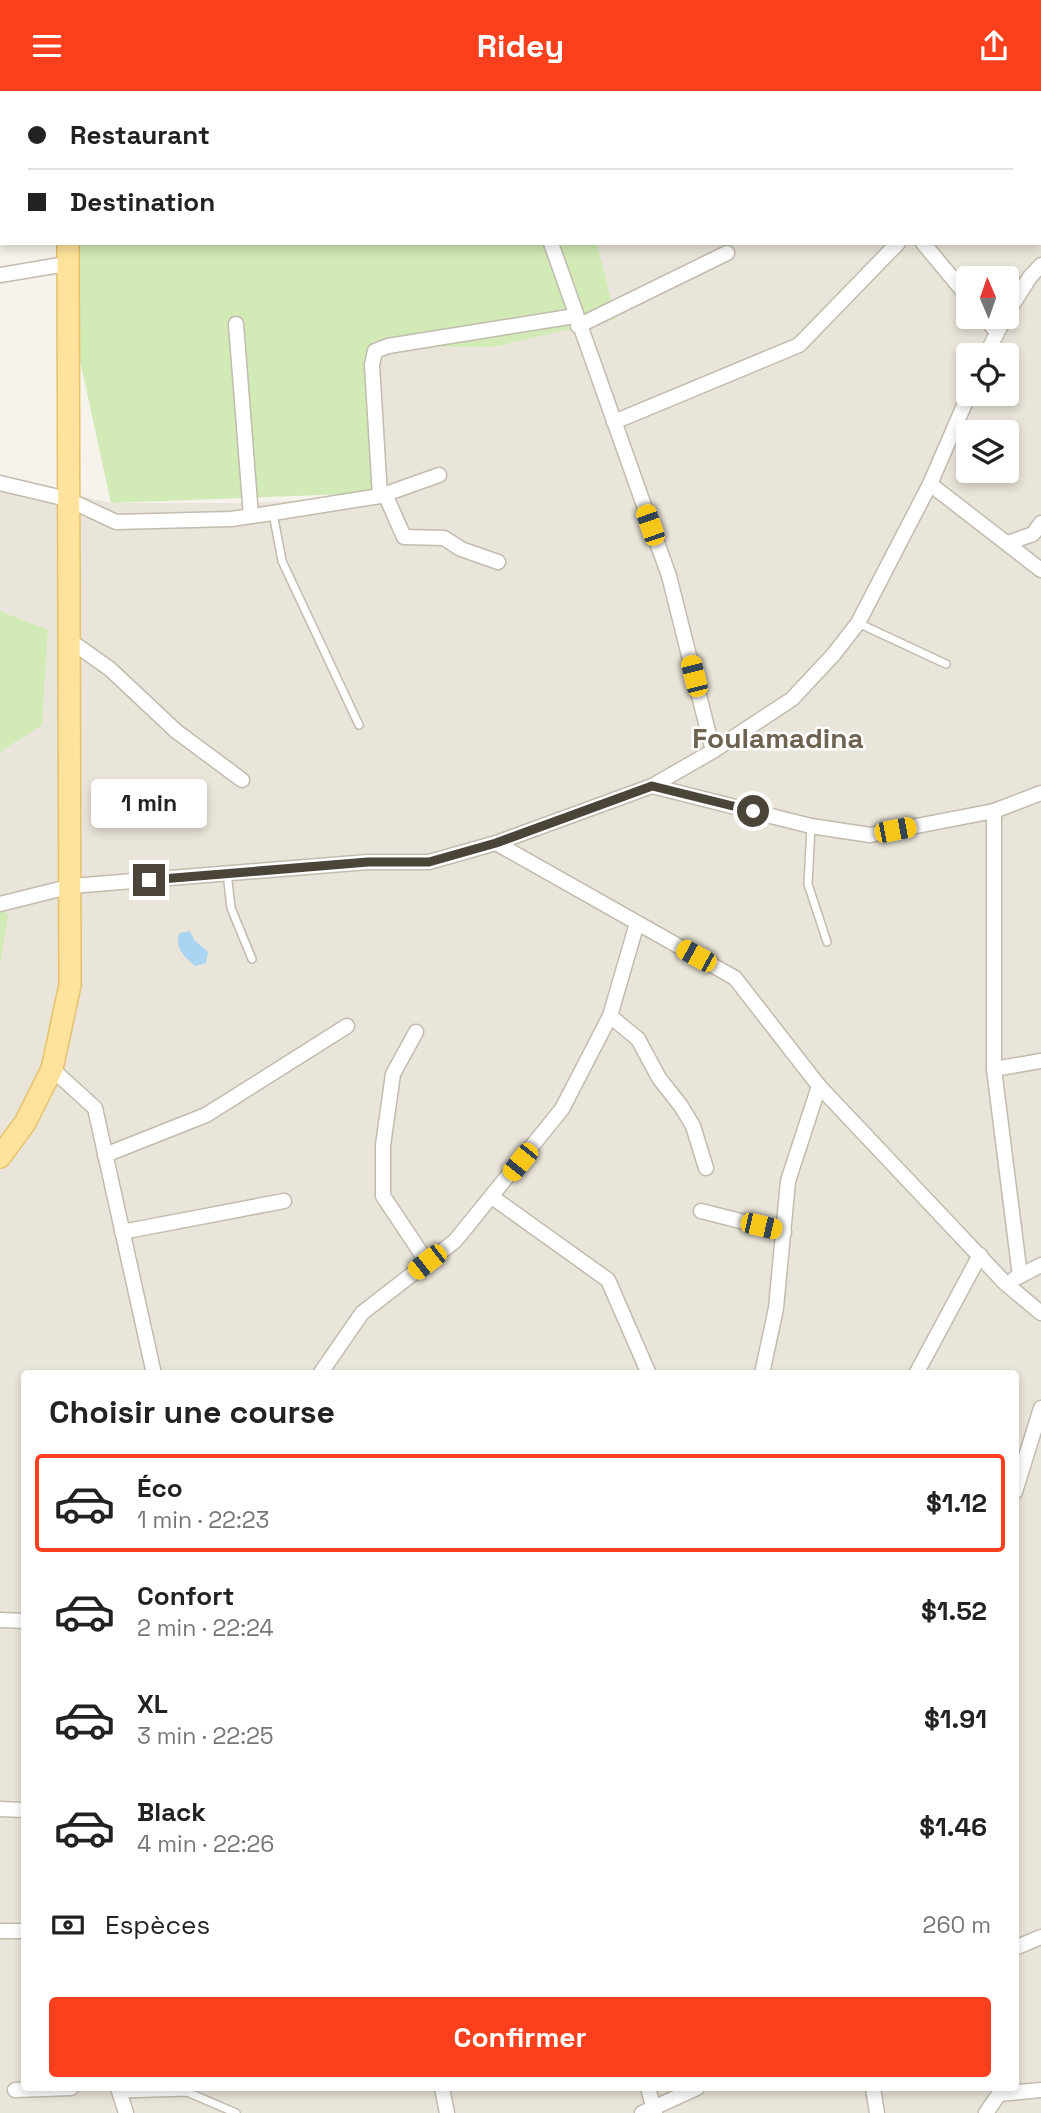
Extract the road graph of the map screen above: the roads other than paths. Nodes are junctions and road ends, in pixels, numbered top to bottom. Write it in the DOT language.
graph roads {
  1 [pos="552,245"];
  2 [pos="896,245"];
  3 [pos="925,245"];
  4 [pos="727,253"];
  5 [pos="67,254"];
  6 [pos="1041,265"];
  7 [pos="0,275"];
  8 [pos="956,283"];
  9 [pos="1019,295"];
  10 [pos="576,321"];
  11 [pos="236,324"];
  12 [pos="996,331"];
  13 [pos="991,343"];
  14 [pos="964,406"];
  15 [pos="614,422"];
  16 [pos="439,475"];
  17 [pos="0,483"];
  18 [pos="930,484"];
  19 [pos="383,495"];
  20 [pos="67,499"];
  21 [pos="273,513"];
  22 [pos="251,516"];
  23 [pos="1041,523"];
  24 [pos="1008,543"];
  25 [pos="498,562"];
  26 [pos="1041,570"];
  27 [pos="858,623"];
  28 [pos="69,640"];
  29 [pos="946,664"];
  30 [pos="359,725"];
  31 [pos="713,751"];
  32 [pos="242,780"];
  33 [pos="652,786"];
  34 [pos="1041,793"];
  35 [pos="994,811"];
  36 [pos="811,826"];
  37 [pos="496,843"];
  38 [pos="227,873"];
  39 [pos="72,886"];
  40 [pos="0,904"];
  41 [pos="637,923"];
  42 [pos="827,942"];
  43 [pos="252,959"];
  44 [pos="610,1016"];
  45 [pos="347,1026"];
  46 [pos="416,1032"];
  47 [pos="1041,1061"];
  48 [pos="52,1069"];
  49 [pos="994,1069"];
  50 [pos="819,1086"];
  51 [pos="105,1155"];
  52 [pos="0,1157"];
  53 [pos="706,1168"];
  54 [pos="492,1197"];
  55 [pos="284,1201"];
  56 [pos="701,1210"];
  57 [pos="122,1232"];
  58 [pos="784,1232"];
  59 [pos="980,1255"];
  60 [pos="427,1262"];
  61 [pos="1041,1265"];
  62 [pos="1020,1276"];
  63 [pos="1005,1283"];
  64 [pos="1041,1313"];
  65 [pos="153,1370"];
  66 [pos="323,1370"];
  67 [pos="647,1370"];
  68 [pos="763,1370"];
  69 [pos="918,1370"];
  70 [pos="1041,1408"];
  71 [pos="1019,1479"];
  72 [pos="0,1620"];
  73 [pos="21,1621"];
  74 [pos="0,1809"];
  75 [pos="21,1810"];
  76 [pos="0,1931"];
  77 [pos="21,1931"];
  78 [pos="1041,1937"];
  79 [pos="1019,1946"];
  80 [pos="15,2090"];
  81 [pos="21,2090"];
  82 [pos="1041,2090"];
  83 [pos="119,2091"];
  84 [pos="443,2091"];
  85 [pos="648,2091"];
  86 [pos="691,2091"];
  87 [pos="873,2091"];
  88 [pos="650,2111"];
  89 [pos="126,2113"];
  90 [pos="236,2113"];
  91 [pos="447,2113"];
  92 [pos="877,2113"];
  93 [pos="986,2113"];
  1 -- 10 [label="street"];
  2 -- 15 [label="street"];
  3 -- 8 [label="street"];
  4 -- 10 [label="street"];
  5 -- 7 [label="street"];
  5 -- 20 [label="main road"];
  6 -- 9 [label="street"];
  10 -- 15 [label="street"];
  10 -- 19 [label="street"];
  11 -- 22 [label="street"];
  12 -- 13 [label="street"];
  14 -- 18 [label="street"];
  15 -- 31 [label="street"];
  16 -- 19 [label="street"];
  17 -- 20 [label="street"];
  18 -- 24 [label="street"];
  18 -- 27 [label="street"];
  19 -- 21 [label="street"];
  19 -- 25 [label="street"];
  20 -- 22 [label="street"];
  20 -- 28 [label="main road"];
  21 -- 22 [label="street"];
  21 -- 30 [label="lane"];
  23 -- 24 [label="street"];
  24 -- 26 [label="street"];
  27 -- 29 [label="lane"];
  27 -- 31 [label="street"];
  28 -- 32 [label="street"];
  28 -- 39 [label="main road"];
  31 -- 33 [label="street"];
  33 -- 36 [label="street"];
  33 -- 37 [label="street"];
  34 -- 35 [label="street"];
  35 -- 36 [label="street"];
  35 -- 49 [label="street"];
  36 -- 42 [label="lane"];
  37 -- 38 [label="street"];
  37 -- 41 [label="street"];
  38 -- 39 [label="street"];
  38 -- 43 [label="lane"];
  39 -- 40 [label="street"];
  39 -- 48 [label="main road"];
  41 -- 44 [label="street"];
  41 -- 50 [label="street"];
  44 -- 53 [label="street"];
  44 -- 54 [label="street"];
  45 -- 51 [label="street"];
  46 -- 60 [label="street"];
  47 -- 49 [label="street"];
  48 -- 51 [label="street"];
  48 -- 52 [label="main road"];
  49 -- 62 [label="street"];
  50 -- 58 [label="street"];
  50 -- 59 [label="street"];
  51 -- 57 [label="street"];
  54 -- 60 [label="street"];
  54 -- 67 [label="street"];
  55 -- 57 [label="street"];
  56 -- 58 [label="street"];
  57 -- 65 [label="street"];
  58 -- 68 [label="street"];
  59 -- 63 [label="street"];
  59 -- 69 [label="street"];
  60 -- 66 [label="street"];
  61 -- 62 [label="street"];
  62 -- 63 [label="street"];
  63 -- 64 [label="street"];
  70 -- 71 [label="street"];
  72 -- 73 [label="street"];
  74 -- 75 [label="street"];
  76 -- 77 [label="street"];
  78 -- 79 [label="street"];
  80 -- 81 [label="street"];
  82 -- 93 [label="street"];
  83 -- 89 [label="street"];
  83 -- 90 [label="lane"];
  84 -- 91 [label="street"];
  85 -- 88 [label="street"];
  86 -- 88 [label="street"];
  87 -- 92 [label="street"];
}
